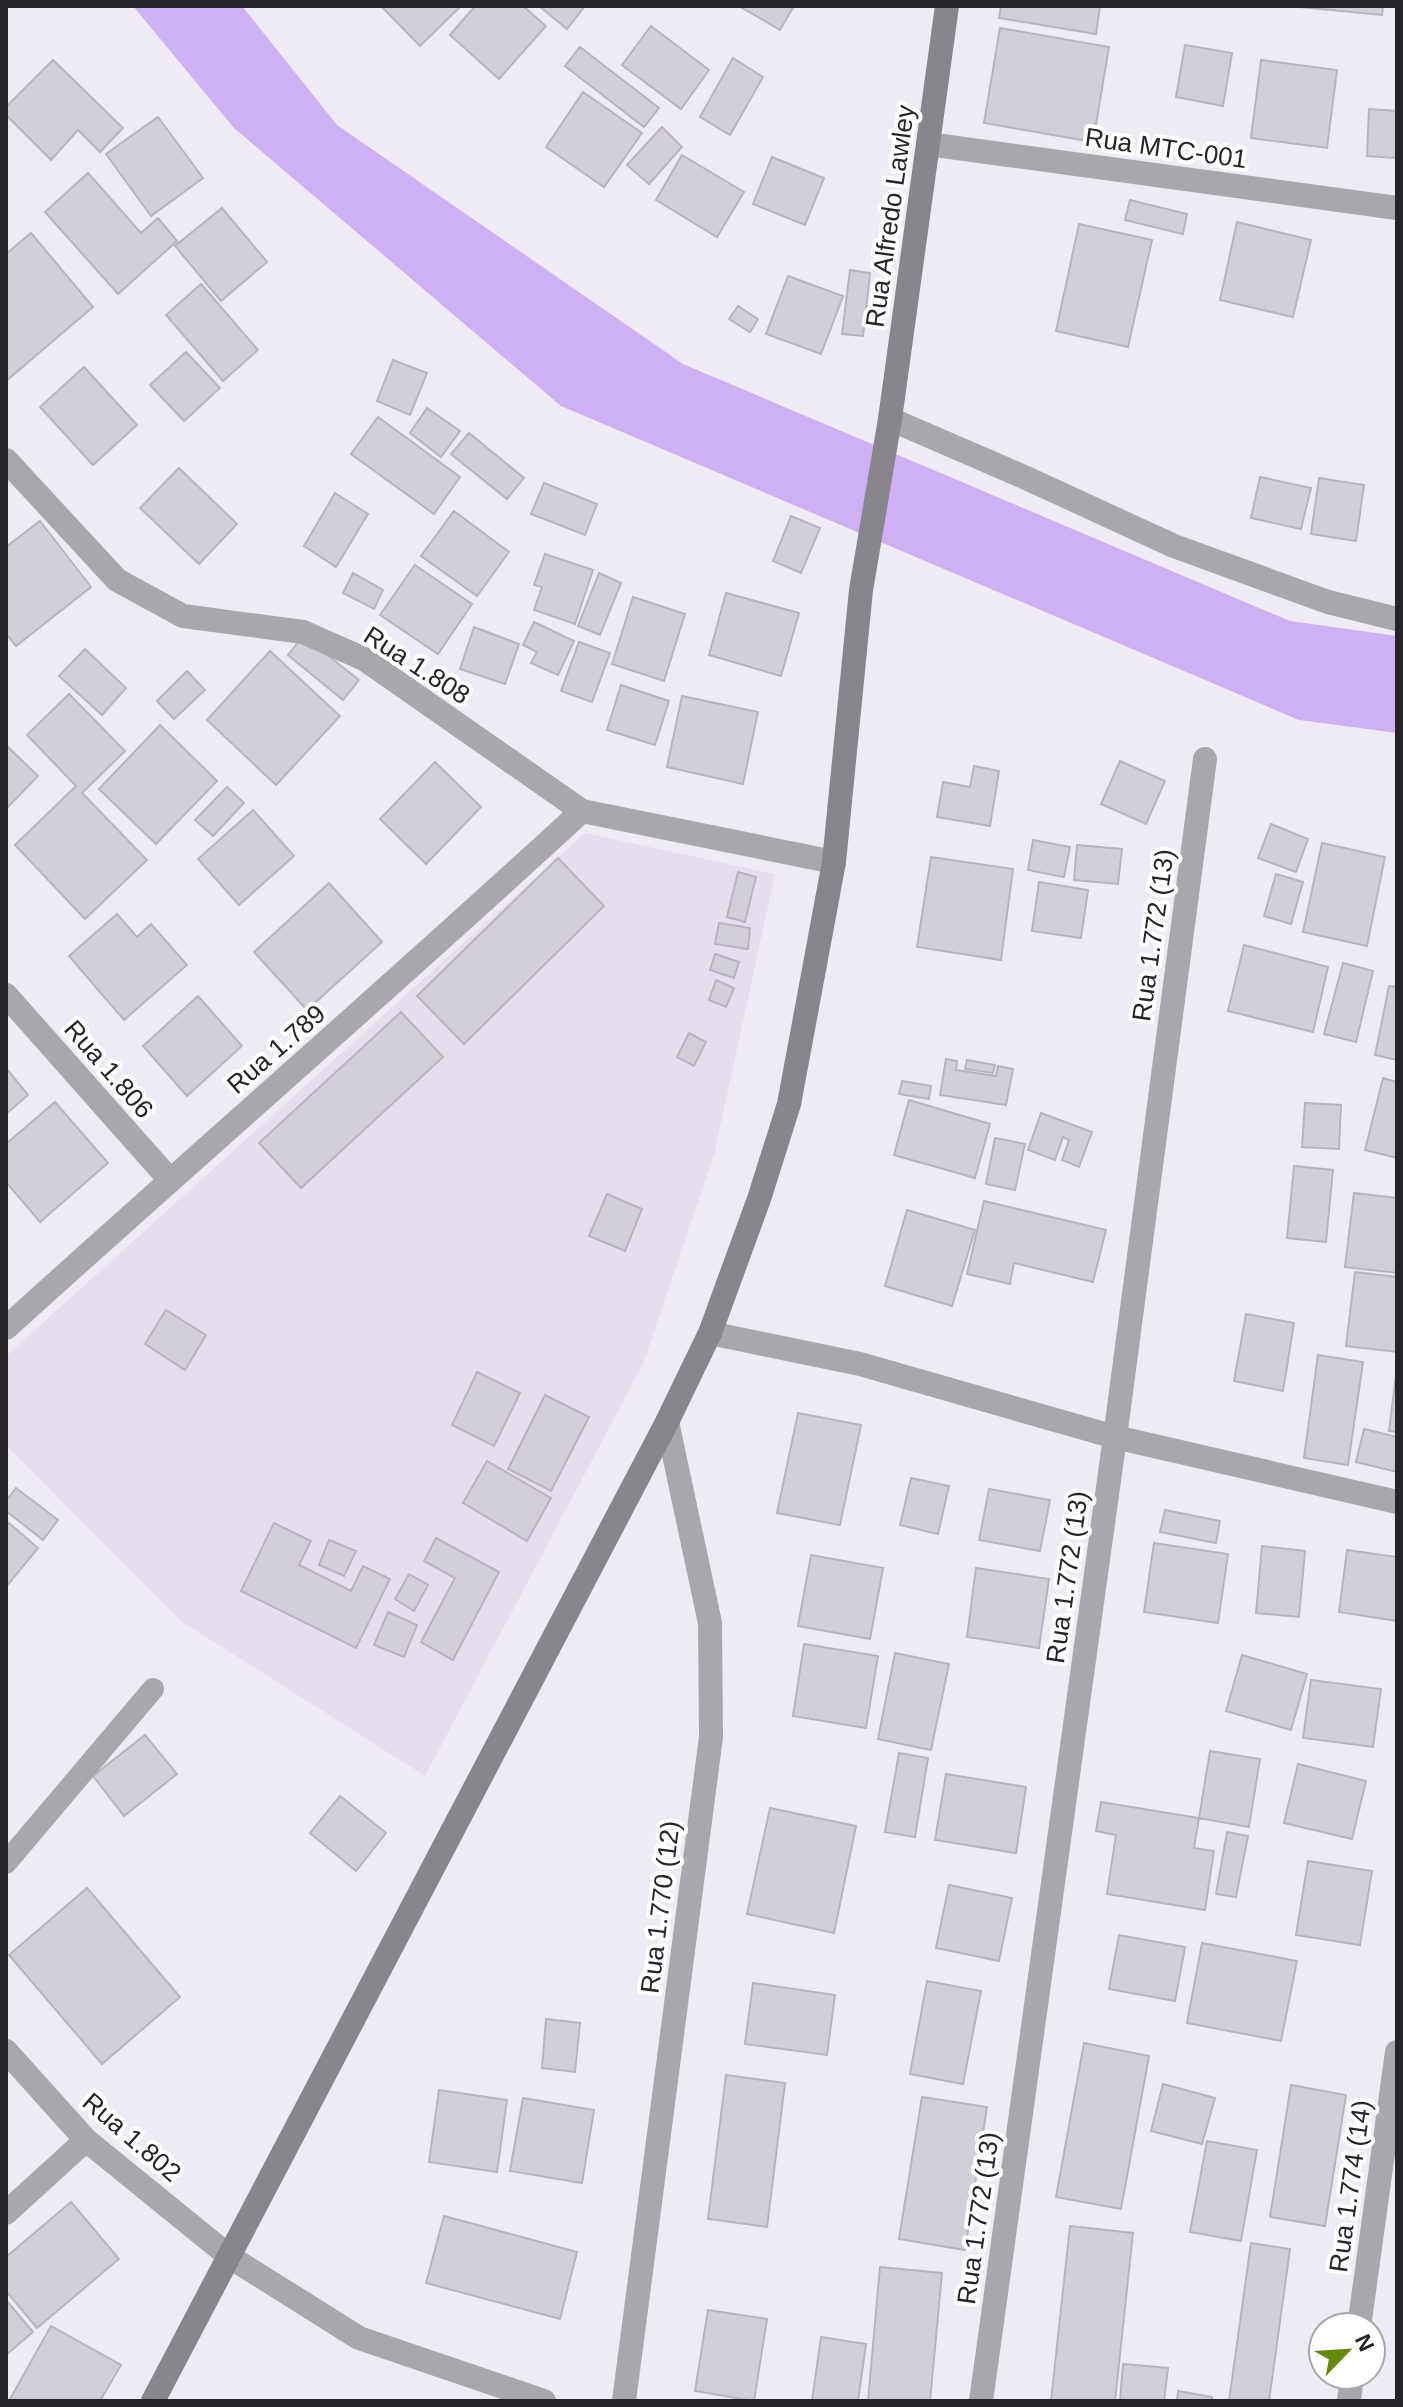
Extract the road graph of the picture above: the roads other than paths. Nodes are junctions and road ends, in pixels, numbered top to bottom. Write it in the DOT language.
graph roads {
  1 [pos="947,6"];
  2 [pos="928,144"];
  3 [pos="1397,208"];
  4 [pos="888,426"];
  5 [pos="6,460"];
  6 [pos="1397,619"];
  7 [pos="1205,759"];
  8 [pos="582,811"];
  9 [pos="834,862"];
  10 [pos="6,995"];
  11 [pos="170,1180"];
  12 [pos="6,1328"];
  13 [pos="710,1333"];
  14 [pos="667,1422"];
  15 [pos="1115,1437"];
  16 [pos="1397,1502"];
  17 [pos="153,1689"];
  18 [pos="6,1863"];
  19 [pos="6,2051"];
  20 [pos="1397,2052"];
  21 [pos="86,2140"];
  22 [pos="6,2213"];
  23 [pos="230,2257"];
  24 [pos="1361,2311"];
  25 [pos="153,2401"];
  26 [pos="544,2401"];
  27 [pos="624,2401"];
  28 [pos="981,2401"];
  1 -- 2 [label="street, Rua Alfredo Lawley"];
  2 -- 3 [label="street, Rua MTC-001"];
  2 -- 4 [label="street, Rua Alfredo Lawley"];
  4 -- 6 [label="street"];
  4 -- 9 [label="street, Rua Alfredo Lawley"];
  5 -- 8 [label="street, Rua 1.808"];
  7 -- 15 [label="street, Rua 1.772 (13)"];
  8 -- 9 [label="street, Rua 1.808"];
  8 -- 11 [label="street, Rua 1.789"];
  9 -- 13 [label="street, Rua Alfredo Lawley"];
  10 -- 11 [label="street, Rua 1.806"];
  11 -- 12 [label="street, Rua 1.789"];
  13 -- 14 [label="street, Rua Alfredo Lawley"];
  13 -- 15 [label="street"];
  14 -- 23 [label="street, Rua Alfredo Lawley"];
  14 -- 27 [label="street, Rua 1.770 (12)"];
  15 -- 16 [label="street"];
  15 -- 28 [label="street, Rua 1.772 (13)"];
  17 -- 18 [label="lane"];
  19 -- 21 [label="street, Rua 1.802"];
  20 -- 24 [label="street, Rua 1.774 (14)"];
  21 -- 22 [label="street"];
  21 -- 23 [label="street, Rua 1.802"];
  23 -- 25 [label="street, Rua Alfredo Lawley"];
  23 -- 26 [label="street, Rua 1.802"];
}
